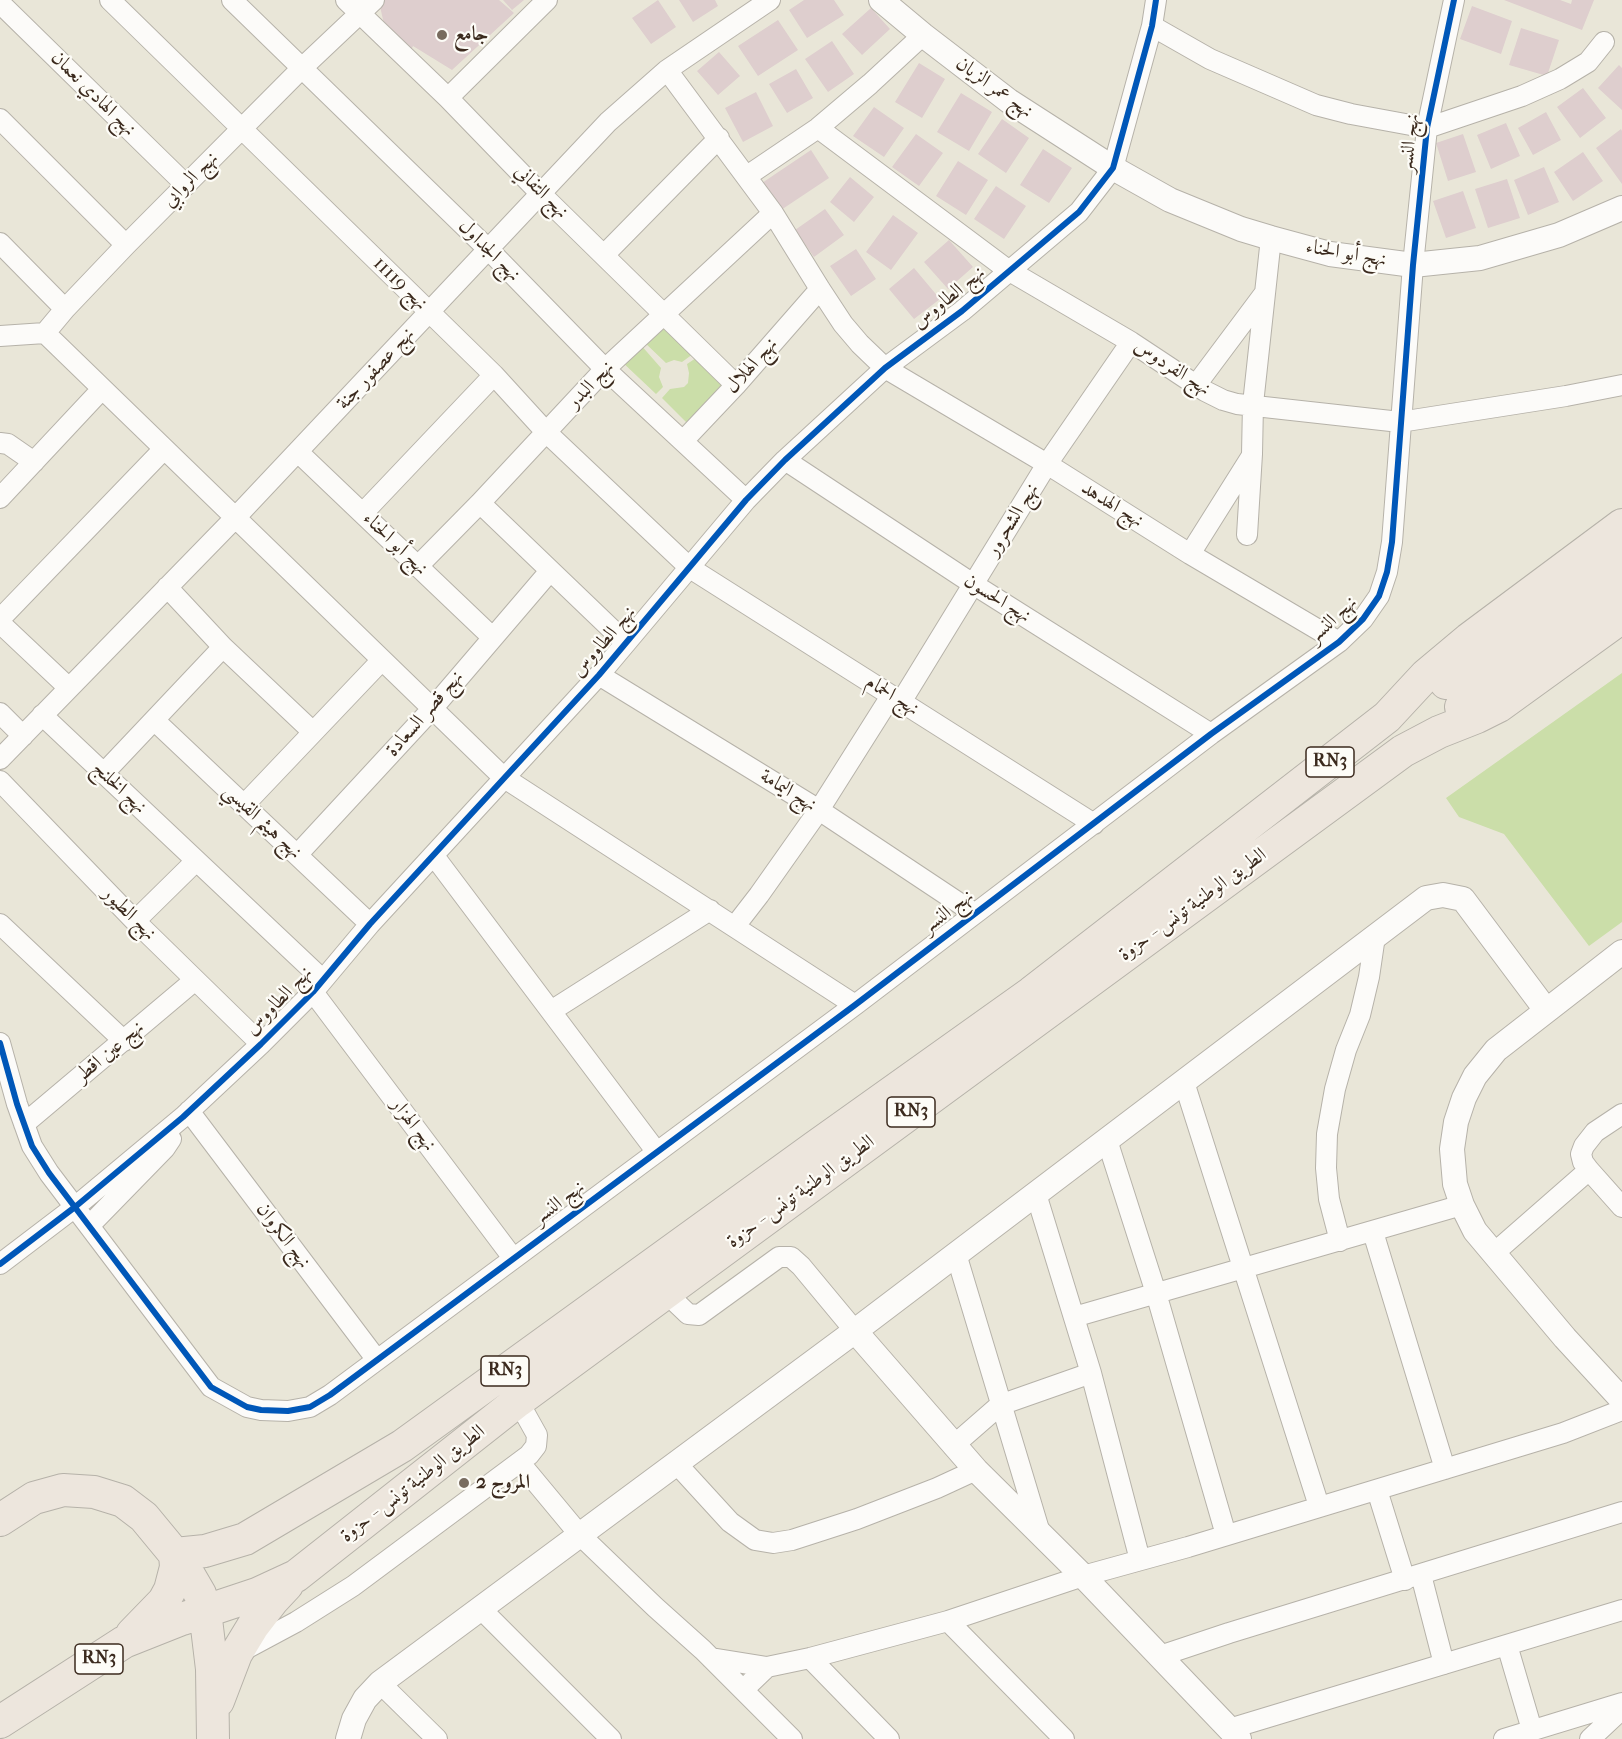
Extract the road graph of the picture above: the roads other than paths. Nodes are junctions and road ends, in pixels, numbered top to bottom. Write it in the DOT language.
graph roads {
  1 [pos="110,0"];
  2 [pos="232,0"];
  3 [pos="346,0"];
  4 [pos="548,0"];
  5 [pos="770,0"];
  6 [pos="881,0"];
  7 [pos="1156,0"];
  8 [pos="1454,0"];
  9 [pos="0,3"];
  10 [pos="368,7"];
  11 [pos="1152,26"];
  12 [pos="923,35"];
  13 [pos="1604,42"];
  14 [pos="302,68"];
  15 [pos="667,70"];
  16 [pos="448,98"];
  17 [pos="0,119"];
  18 [pos="818,128"];
  19 [pos="1427,128"];
  20 [pos="242,130"];
  21 [pos="719,138"];
  22 [pos="1113,168"];
  23 [pos="747,176"];
  24 [pos="186,185"];
  25 [pos="541,194"];
  26 [pos="1622,208"];
  27 [pos="773,213"];
  28 [pos="1271,238"];
  29 [pos="0,243"];
  30 [pos="126,245"];
  31 [pos="489,250"];
  32 [pos="604,255"];
  33 [pos="1413,265"];
  34 [pos="1008,270"];
  35 [pos="820,289"];
  36 [pos="1265,293"];
  37 [pos="65,309"];
  38 [pos="430,312"];
  39 [pos="663,314"];
  40 [pos="45,333"];
  41 [pos="0,336"];
  42 [pos="1131,342"];
  43 [pos="885,368"];
  44 [pos="605,369"];
  45 [pos="494,375"];
  46 [pos="736,385"];
  47 [pos="1196,385"];
  48 [pos="1622,385"];
  49 [pos="102,389"];
  50 [pos="1253,404"];
  51 [pos="1400,422"];
  52 [pos="546,432"];
  53 [pos="683,441"];
  54 [pos="0,443"];
  55 [pos="164,449"];
  56 [pos="298,452"];
  57 [pos="1252,454"];
  58 [pos="785,460"];
  59 [pos="34,462"];
  60 [pos="1047,464"];
  61 [pos="0,498"];
  62 [pos="746,501"];
  63 [pos="480,503"];
  64 [pos="363,513"];
  65 [pos="235,518"];
  66 [pos="1622,525"];
  67 [pos="1247,535"];
  68 [pos="1190,554"];
  69 [pos="1622,555"];
  70 [pos="418,566"];
  71 [pos="690,568"];
  72 [pos="550,571"];
  73 [pos="973,584"];
  74 [pos="167,587"];
  75 [pos="1622,587"];
  76 [pos="1622,616"];
  77 [pos="0,621"];
  78 [pos="492,637"];
  79 [pos="1339,642"];
  80 [pos="626,643"];
  81 [pos="224,647"];
  82 [pos="381,661"];
  83 [pos="599,675"];
  84 [pos="69,688"];
  85 [pos="896,699"];
  86 [pos="432,709"];
  87 [pos="0,713"];
  88 [pos="42,715"];
  89 [pos="1387,717"];
  90 [pos="154,720"];
  91 [pos="314,732"];
  92 [pos="1211,734"];
  93 [pos="23,736"];
  94 [pos="1402,751"];
  95 [pos="0,759"];
  96 [pos="104,774"];
  97 [pos="503,777"];
  98 [pos="0,781"];
  99 [pos="244,805"];
  100 [pos="819,810"];
  101 [pos="1094,824"];
  102 [pos="297,855"];
  103 [pos="434,856"];
  104 [pos="196,861"];
  105 [pos="710,910"];
  106 [pos="974,913"];
  107 [pos="135,921"];
  108 [pos="0,924"];
  109 [pos="370,924"];
  110 [pos="735,926"];
  111 [pos="1374,936"];
  112 [pos="1622,952"];
  113 [pos="195,980"];
  114 [pos="318,986"];
  115 [pos="855,1005"];
  116 [pos="1546,1010"];
  117 [pos="551,1011"];
  118 [pos="124,1041"];
  119 [pos="0,1043"];
  120 [pos="261,1044"];
  121 [pos="1184,1082"];
  122 [pos="186,1114"];
  123 [pos="1622,1114"];
  124 [pos="24,1124"];
  125 [pos="1107,1140"];
  126 [pos="656,1151"];
  127 [pos="1589,1170"];
  128 [pos="1036,1194"];
  129 [pos="1462,1205"];
  130 [pos="75,1207"];
  131 [pos="1622,1207"];
  132 [pos="89,1226"];
  133 [pos="1373,1232"];
  134 [pos="1340,1241"];
  135 [pos="956,1254"];
  136 [pos="1493,1254"];
  137 [pos="513,1258"];
  138 [pos="0,1264"];
  139 [pos="1243,1269"];
  140 [pos="665,1292"];
  141 [pos="1156,1293"];
  142 [pos="1074,1317"];
  143 [pos="855,1331"];
  144 [pos="377,1360"];
  145 [pos="1091,1373"];
  146 [pos="1622,1400"];
  147 [pos="518,1401"];
  148 [pos="1000,1405"];
  149 [pos="1622,1410"];
  150 [pos="953,1446"];
  151 [pos="520,1463"];
  152 [pos="676,1463"];
  153 [pos="1445,1469"];
  154 [pos="976,1470"];
  155 [pos="1377,1490"];
  156 [pos="1319,1506"];
  157 [pos="1622,1512"];
  158 [pos="0,1519"];
  159 [pos="1040,1533"];
  160 [pos="579,1534"];
  161 [pos="1226,1535"];
  162 [pos="175,1554"];
  163 [pos="1140,1560"];
  164 [pos="296,1576"];
  165 [pos="1083,1576"];
  166 [pos="1413,1578"];
  167 [pos="481,1609"];
  168 [pos="1622,1610"];
  169 [pos="205,1611"];
  170 [pos="948,1620"];
  171 [pos="124,1642"];
  172 [pos="1507,1645"];
  173 [pos="236,1654"];
  174 [pos="1160,1656"];
  175 [pos="711,1658"];
  176 [pos="810,1658"];
  177 [pos="1444,1664"];
  178 [pos="767,1667"];
  179 [pos="380,1683"];
  180 [pos="743,1690"];
  181 [pos="1622,1703"];
  182 [pos="1622,1709"];
  183 [pos="0,1722"];
  184 [pos="1532,1730"];
  185 [pos="212,1733"];
  186 [pos="1234,1734"];
  187 [pos="348,1739"];
  188 [pos="437,1739"];
  189 [pos="611,1739"];
  190 [pos="792,1739"];
  191 [pos="889,1739"];
  192 [pos="1064,1739"];
  193 [pos="1504,1739"];
  194 [pos="1590,1739"];
  1 -- 20 [label="street, نهج 11119"];
  2 -- 14 [label="street, نهج الجداول"];
  3 -- 10 [label="street, نهج التفاني"];
  4 -- 16 [label="street"];
  5 -- 15 [label="street, نهج عصفور جنة"];
  6 -- 12 [label="street, نهج عمر الزيان"];
  7 -- 11 [label="street, نهج الطاووس"];
  8 -- 19 [label="street, نهج النسر"];
  9 -- 24 [label="street, نهج الهادي نعمان"];
  10 -- 14 [label="street, نهج الروابي"];
  10 -- 16 [label="street, نهج التفاني"];
  11 -- 19 [label="street"];
  11 -- 22 [label="street, نهج الطاووس"];
  12 -- 18 [label="street"];
  12 -- 22 [label="street, نهج عمر الزيان"];
  13 -- 19 [label="street"];
  14 -- 20 [label="street, نهج الروابي"];
  14 -- 31 [label="street, نهج الجداول"];
  15 -- 21 [label="street, نهج الهدهد"];
  15 -- 25 [label="street, نهج عصفور جنة"];
  16 -- 25 [label="street, نهج التفاني"];
  17 -- 30 [label="street"];
  18 -- 23 [label="street"];
  18 -- 34 [label="street, نهج الفردوس"];
  19 -- 33 [label="street, نهج النسر"];
  20 -- 24 [label="street, نهج الروابي"];
  20 -- 38 [label="street, نهج 11119"];
  21 -- 23 [label="street, نهج الهدهد"];
  21 -- 32 [label="street"];
  22 -- 28 [label="street, نهج أبو الحناء"];
  22 -- 34 [label="street, نهج الطاووس"];
  23 -- 27 [label="street, نهج الهدهد"];
  24 -- 30 [label="street, نهج الروابي"];
  25 -- 31 [label="street, نهج عصفور جنة"];
  25 -- 32 [label="street, نهج التفاني"];
  26 -- 33 [label="street, نهج أبو الحناء"];
  27 -- 35 [label="street, نهج الهدهد"];
  27 -- 39 [label="street, نهج البدر"];
  28 -- 33 [label="street, نهج أبو الحناء"];
  28 -- 36 [label="street"];
  29 -- 37 [label="street"];
  30 -- 37 [label="street, نهج الروابي"];
  31 -- 38 [label="street, نهج عصفور جنة"];
  31 -- 44 [label="street, نهج الجداول"];
  32 -- 39 [label="street, نهج التفاني"];
  33 -- 51 [label="street, نهج النسر"];
  34 -- 42 [label="street, نهج الفردوس"];
  34 -- 43 [label="street, نهج الطاووس"];
  35 -- 43 [label="street, نهج الهدهد"];
  35 -- 46 [label="street, نهج الهلال"];
  36 -- 47 [label="street"];
  36 -- 50 [label="street"];
  37 -- 40 [label="street, نهج الروابي"];
  38 -- 45 [label="street, نهج 11119"];
  38 -- 56 [label="street, نهج عصفور جنة"];
  39 -- 44 [label="street, نهج البدر"];
  39 -- 46 [label="street, نهج التفاني"];
  40 -- 41 [label="street"];
  40 -- 49 [label="street"];
  42 -- 47 [label="street, نهج الفردوس"];
  42 -- 60 [label="street, نهج الشحرور"];
  43 -- 58 [label="street, نهج الطاووس"];
  43 -- 60 [label="street, نهج الهدهد"];
  44 -- 52 [label="street, نهج البدر"];
  44 -- 53 [label="street, نهج الجداول"];
  45 -- 52 [label="street, نهج 11119"];
  45 -- 64 [label="street"];
  46 -- 53 [label="street, نهج الهلال"];
  47 -- 50 [label="street, نهج الفردوس"];
  48 -- 51 [label="street, نهج الفردوس"];
  49 -- 55 [label="street"];
  49 -- 59 [label="street"];
  50 -- 51 [label="street, نهج الفردوس"];
  50 -- 57 [label="street"];
  51 -- 79 [label="street, نهج النسر"];
  52 -- 63 [label="street, نهج البدر"];
  52 -- 71 [label="street, نهج 11119"];
  53 -- 62 [label="street, نهج الجداول"];
  54 -- 59 [label="street"];
  55 -- 65 [label="street"];
  55 -- 77 [label="street"];
  56 -- 64 [label="street, نهج أبو الحناء"];
  56 -- 65 [label="street, نهج عصفور جنة"];
  57 -- 67 [label="street"];
  57 -- 68 [label="street"];
  58 -- 62 [label="street, نهج الطاووس"];
  58 -- 73 [label="street, نهج الحسون"];
  59 -- 61 [label="street"];
  60 -- 68 [label="street, نهج الهدهد"];
  60 -- 73 [label="street, نهج الشحرور"];
  62 -- 71 [label="street, نهج الطاووس"];
  63 -- 70 [label="street, نهج البدر"];
  63 -- 72 [label="street"];
  64 -- 70 [label="street, نهج أبو الحناء"];
  65 -- 74 [label="street, نهج عصفور جنة"];
  65 -- 82 [label="street"];
  66 -- 89 [label="highway, الطريق الوطنية تونس - حزوة / RN3"];
  68 -- 79 [label="street, نهج الهدهد"];
  69 -- 89 [label="highway"];
  70 -- 78 [label="street, نهج أبو الحناء"];
  71 -- 80 [label="street, نهج الطاووس"];
  71 -- 85 [label="street, نهج الحمام"];
  72 -- 78 [label="street, نهج قصر السعادة"];
  72 -- 80 [label="street"];
  73 -- 85 [label="street, نهج الشحرور"];
  73 -- 92 [label="street, نهج الحسون"];
  74 -- 81 [label="street"];
  74 -- 84 [label="street, نهج عصفور جنة"];
  75 -- 94 [label="highway"];
  76 -- 94 [label="highway, الطريق الوطنية تونس - حزوة / RN3"];
  77 -- 84 [label="street"];
  78 -- 86 [label="street, نهج قصر السعادة"];
  79 -- 92 [label="street, نهج النسر"];
  80 -- 83 [label="street, نهج الطاووس"];
  81 -- 90 [label="street"];
  81 -- 91 [label="street"];
  82 -- 86 [label="street"];
  82 -- 91 [label="street"];
  83 -- 97 [label="street, نهج الطاووس"];
  83 -- 100 [label="street, نهج اليمامة"];
  84 -- 88 [label="street, نهج عصفور جنة"];
  85 -- 100 [label="street, نهج الشحرور"];
  85 -- 101 [label="street, نهج الحمام"];
  86 -- 97 [label="street"];
  86 -- 102 [label="street, نهج قصر السعادة"];
  87 -- 93 [label="street"];
  88 -- 93 [label="street, نهج عصفور جنة"];
  88 -- 96 [label="street, نهج الخلنج"];
  89 -- 162 [label="highway, الطريق الوطنية تونس - حزوة / RN3"];
  90 -- 96 [label="street"];
  90 -- 99 [label="street, نهج هيثم القيسي"];
  91 -- 99 [label="street"];
  92 -- 101 [label="street, نهج النسر"];
  93 -- 95 [label="street, نهج عصفور جنة"];
  94 -- 140 [label="highway, الطريق الوطنية تونس - حزوة / RN3"];
  96 -- 104 [label="street, نهج الخلنج"];
  97 -- 103 [label="street, نهج الطاووس"];
  97 -- 105 [label="street"];
  98 -- 107 [label="street, نهج الطيور"];
  99 -- 102 [label="street, نهج هيثم القيسي"];
  100 -- 106 [label="street, نهج اليمامة"];
  100 -- 110 [label="street, نهج الشحرور"];
  101 -- 106 [label="street, نهج النسر"];
  102 -- 109 [label="street, نهج هيثم القيسي"];
  103 -- 109 [label="street, نهج الطاووس"];
  103 -- 117 [label="street"];
  104 -- 107 [label="street"];
  104 -- 114 [label="street, نهج الخلنج"];
  105 -- 110 [label="street"];
  105 -- 117 [label="street"];
  106 -- 115 [label="street, نهج النسر"];
  107 -- 113 [label="street, نهج الطيور"];
  108 -- 118 [label="street"];
  109 -- 114 [label="street, نهج الطاووس"];
  110 -- 115 [label="street"];
  111 -- 116 [label="street"];
  111 -- 121 [label="street"];
  111 -- 134 [label="street"];
  112 -- 116 [label="street"];
  113 -- 118 [label="street, نهج عين اقطر"];
  113 -- 120 [label="street, نهج الطيور"];
  114 -- 120 [label="street, نهج الطاووس"];
  114 -- 137 [label="street, نهج الهزار"];
  115 -- 126 [label="street, نهج النسر"];
  116 -- 129 [label="street"];
  117 -- 126 [label="street"];
  118 -- 124 [label="street, نهج عين اقطر"];
  119 -- 124 [label="street, نهج النسر"];
  120 -- 122 [label="street, نهج الطاووس"];
  121 -- 125 [label="street"];
  121 -- 139 [label="street"];
  122 -- 130 [label="street, نهج الطاووس"];
  122 -- 132 [label="street"];
  122 -- 144 [label="street, نهج الكروان"];
  123 -- 127 [label="street"];
  124 -- 130 [label="street, نهج النسر"];
  125 -- 128 [label="street"];
  125 -- 141 [label="street"];
  126 -- 137 [label="street, نهج النسر"];
  127 -- 131 [label="street"];
  127 -- 136 [label="street"];
  128 -- 135 [label="street"];
  128 -- 142 [label="street"];
  129 -- 133 [label="street"];
  129 -- 136 [label="street"];
  130 -- 132 [label="street, نهج النسر"];
  130 -- 138 [label="street, نهج الطاووس"];
  132 -- 144 [label="street, نهج النسر"];
  133 -- 134 [label="street"];
  133 -- 153 [label="street"];
  134 -- 139 [label="street"];
  135 -- 143 [label="street"];
  135 -- 148 [label="street"];
  136 -- 146 [label="street"];
  137 -- 144 [label="street, نهج النسر"];
  139 -- 141 [label="street"];
  139 -- 156 [label="street"];
  140 -- 143 [label="street"];
  140 -- 147 [label="highway, الطريق الوطنية تونس - حزوة / RN3"];
  141 -- 142 [label="street"];
  141 -- 161 [label="street"];
  142 -- 145 [label="street"];
  143 -- 150 [label="street"];
  143 -- 152 [label="street"];
  145 -- 148 [label="street"];
  145 -- 163 [label="street"];
  147 -- 151 [label="street"];
  147 -- 164 [label="highway, الطريق الوطنية تونس - حزوة / RN3"];
  148 -- 150 [label="street"];
  148 -- 159 [label="street"];
  149 -- 153 [label="street"];
  150 -- 154 [label="street"];
  151 -- 160 [label="street"];
  151 -- 173 [label="street"];
  152 -- 154 [label="street"];
  152 -- 160 [label="street"];
  153 -- 155 [label="street"];
  154 -- 159 [label="street"];
  155 -- 156 [label="street"];
  155 -- 166 [label="street"];
  156 -- 161 [label="street"];
  157 -- 166 [label="street"];
  158 -- 162 [label="highway"];
  159 -- 165 [label="street"];
  160 -- 167 [label="street"];
  160 -- 175 [label="street"];
  161 -- 163 [label="street"];
  162 -- 169 [label="highway"];
  162 -- 171 [label="highway, RN3"];
  163 -- 165 [label="street"];
  164 -- 169 [label="highway, الطريق الوطنية تونس - حزوة / RN3"];
  164 -- 173 [label="highway"];
  165 -- 170 [label="street"];
  165 -- 174 [label="street"];
  166 -- 174 [label="street"];
  166 -- 177 [label="street"];
  167 -- 179 [label="street"];
  167 -- 189 [label="street"];
  168 -- 172 [label="street"];
  169 -- 171 [label="highway, RN3"];
  169 -- 185 [label="highway"];
  170 -- 176 [label="street"];
  170 -- 192 [label="street"];
  171 -- 183 [label="highway, RN3"];
  172 -- 177 [label="street"];
  172 -- 184 [label="street"];
  173 -- 185 [label="highway"];
  174 -- 186 [label="street"];
  175 -- 178 [label="street"];
  175 -- 180 [label="street"];
  176 -- 178 [label="street"];
  176 -- 191 [label="street"];
  177 -- 186 [label="street"];
  178 -- 180 [label="street"];
  179 -- 187 [label="street"];
  179 -- 188 [label="street"];
  180 -- 190 [label="street"];
  181 -- 184 [label="street"];
  182 -- 194 [label="street"];
  184 -- 193 [label="street"];
}
